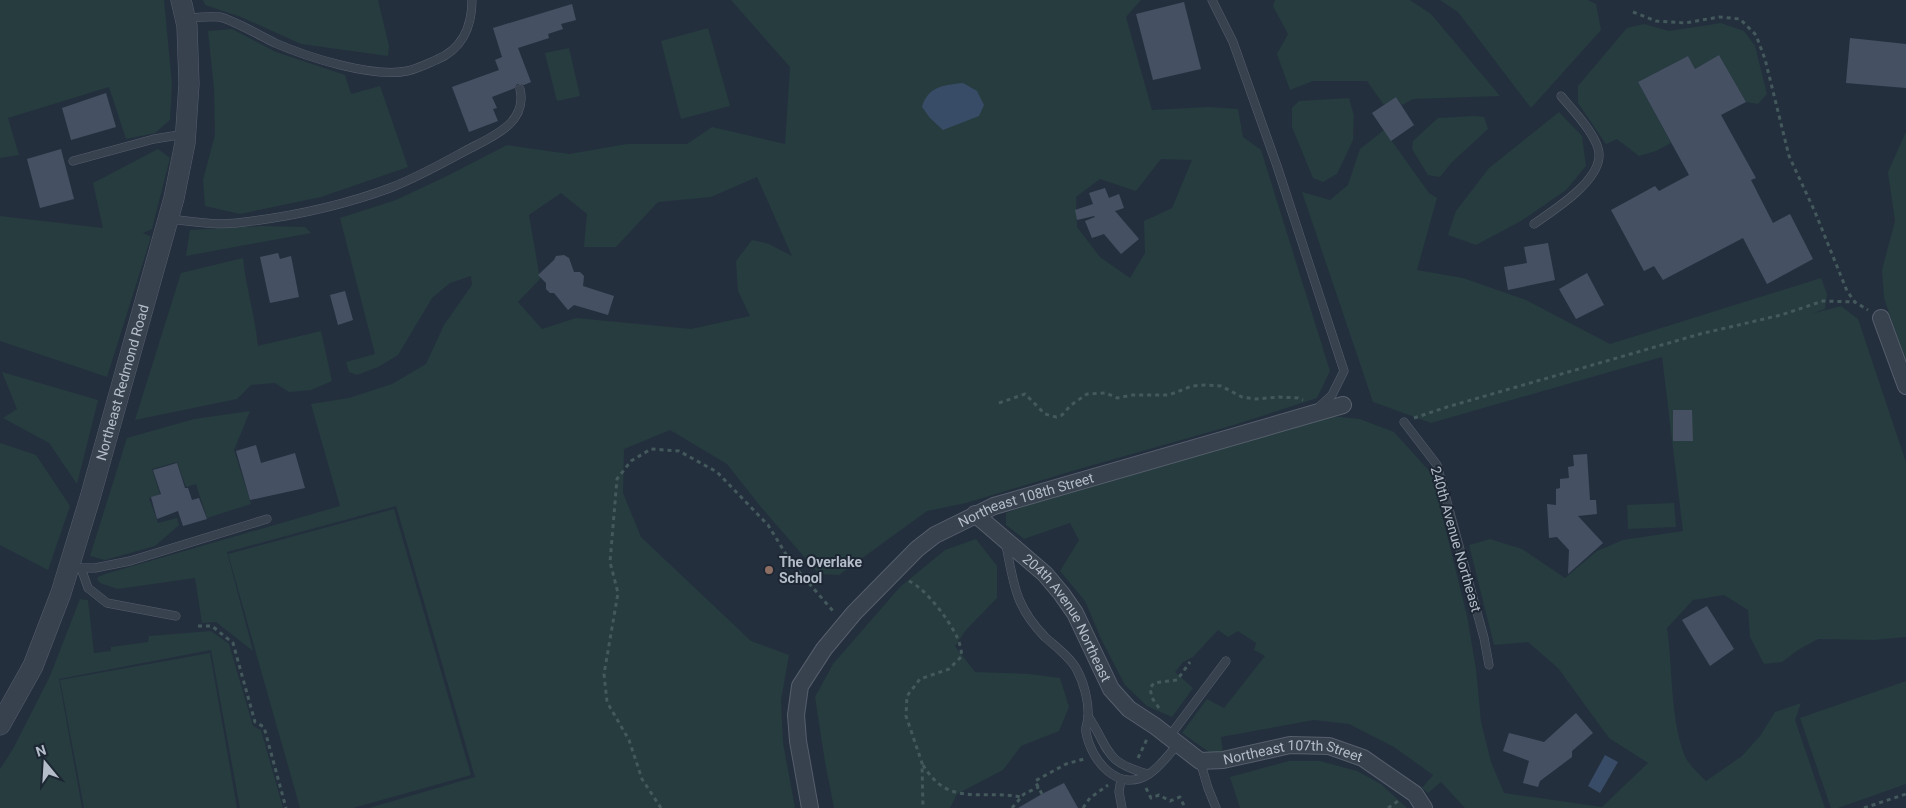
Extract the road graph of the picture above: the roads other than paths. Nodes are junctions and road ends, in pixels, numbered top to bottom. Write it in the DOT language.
graph roads {
  1 [pos="472,0"];
  2 [pos="1212,0"];
  3 [pos="184,15"];
  4 [pos="520,89"];
  5 [pos="1561,96"];
  6 [pos="186,134"];
  7 [pos="73,161"];
  8 [pos="169,219"];
  9 [pos="1534,224"];
  10 [pos="1881,318"];
  11 [pos="1906,386"];
  12 [pos="1342,405"];
  13 [pos="1316,411"];
  14 [pos="1404,422"];
  15 [pos="975,514"];
  16 [pos="267,519"];
  17 [pos="1006,540"];
  18 [pos="75,568"];
  19 [pos="176,616"];
  20 [pos="1226,661"];
  21 [pos="1489,665"];
  22 [pos="1088,716"];
  23 [pos="0,725"];
  24 [pos="1152,730"];
  25 [pos="1173,740"];
  26 [pos="1200,761"];
  27 [pos="1149,774"];
  28 [pos="1121,779"];
  29 [pos="810,808"];
  30 [pos="1122,808"];
  31 [pos="1216,808"];
  32 [pos="1424,808"];
  1 -- 3 [label="lane"];
  2 -- 13 [label="lane"];
  3 -- 6 [label="street, Northeast Redmond Road"];
  4 -- 8 [label="lane"];
  5 -- 9 [label="lane"];
  6 -- 7 [label="lane"];
  6 -- 8 [label="street, Northeast Redmond Road"];
  8 -- 18 [label="street, Northeast Redmond Road"];
  10 -- 11 [label="street"];
  12 -- 13 [label="street, Northeast 108th Street"];
  13 -- 15 [label="street, Northeast 108th Street"];
  14 -- 21 [label="lane, 240th Avenue Northeast"];
  15 -- 17 [label="street, 204th Avenue Northeast"];
  15 -- 29 [label="street, Northeast 108th Street"];
  16 -- 18 [label="lane"];
  17 -- 22 [label="lane"];
  17 -- 24 [label="street, 204th Avenue Northeast"];
  18 -- 19 [label="lane"];
  18 -- 23 [label="street, Northeast Redmond Road"];
  20 -- 25 [label="lane"];
  22 -- 27 [label="lane"];
  22 -- 28 [label="lane"];
  24 -- 25 [label="street, Northeast 107th Street"];
  25 -- 26 [label="street, Northeast 107th Street"];
  25 -- 27 [label="lane"];
  26 -- 31 [label="lane"];
  26 -- 32 [label="street, Northeast 107th Street"];
  27 -- 28 [label="lane"];
  28 -- 30 [label="lane"];
}
